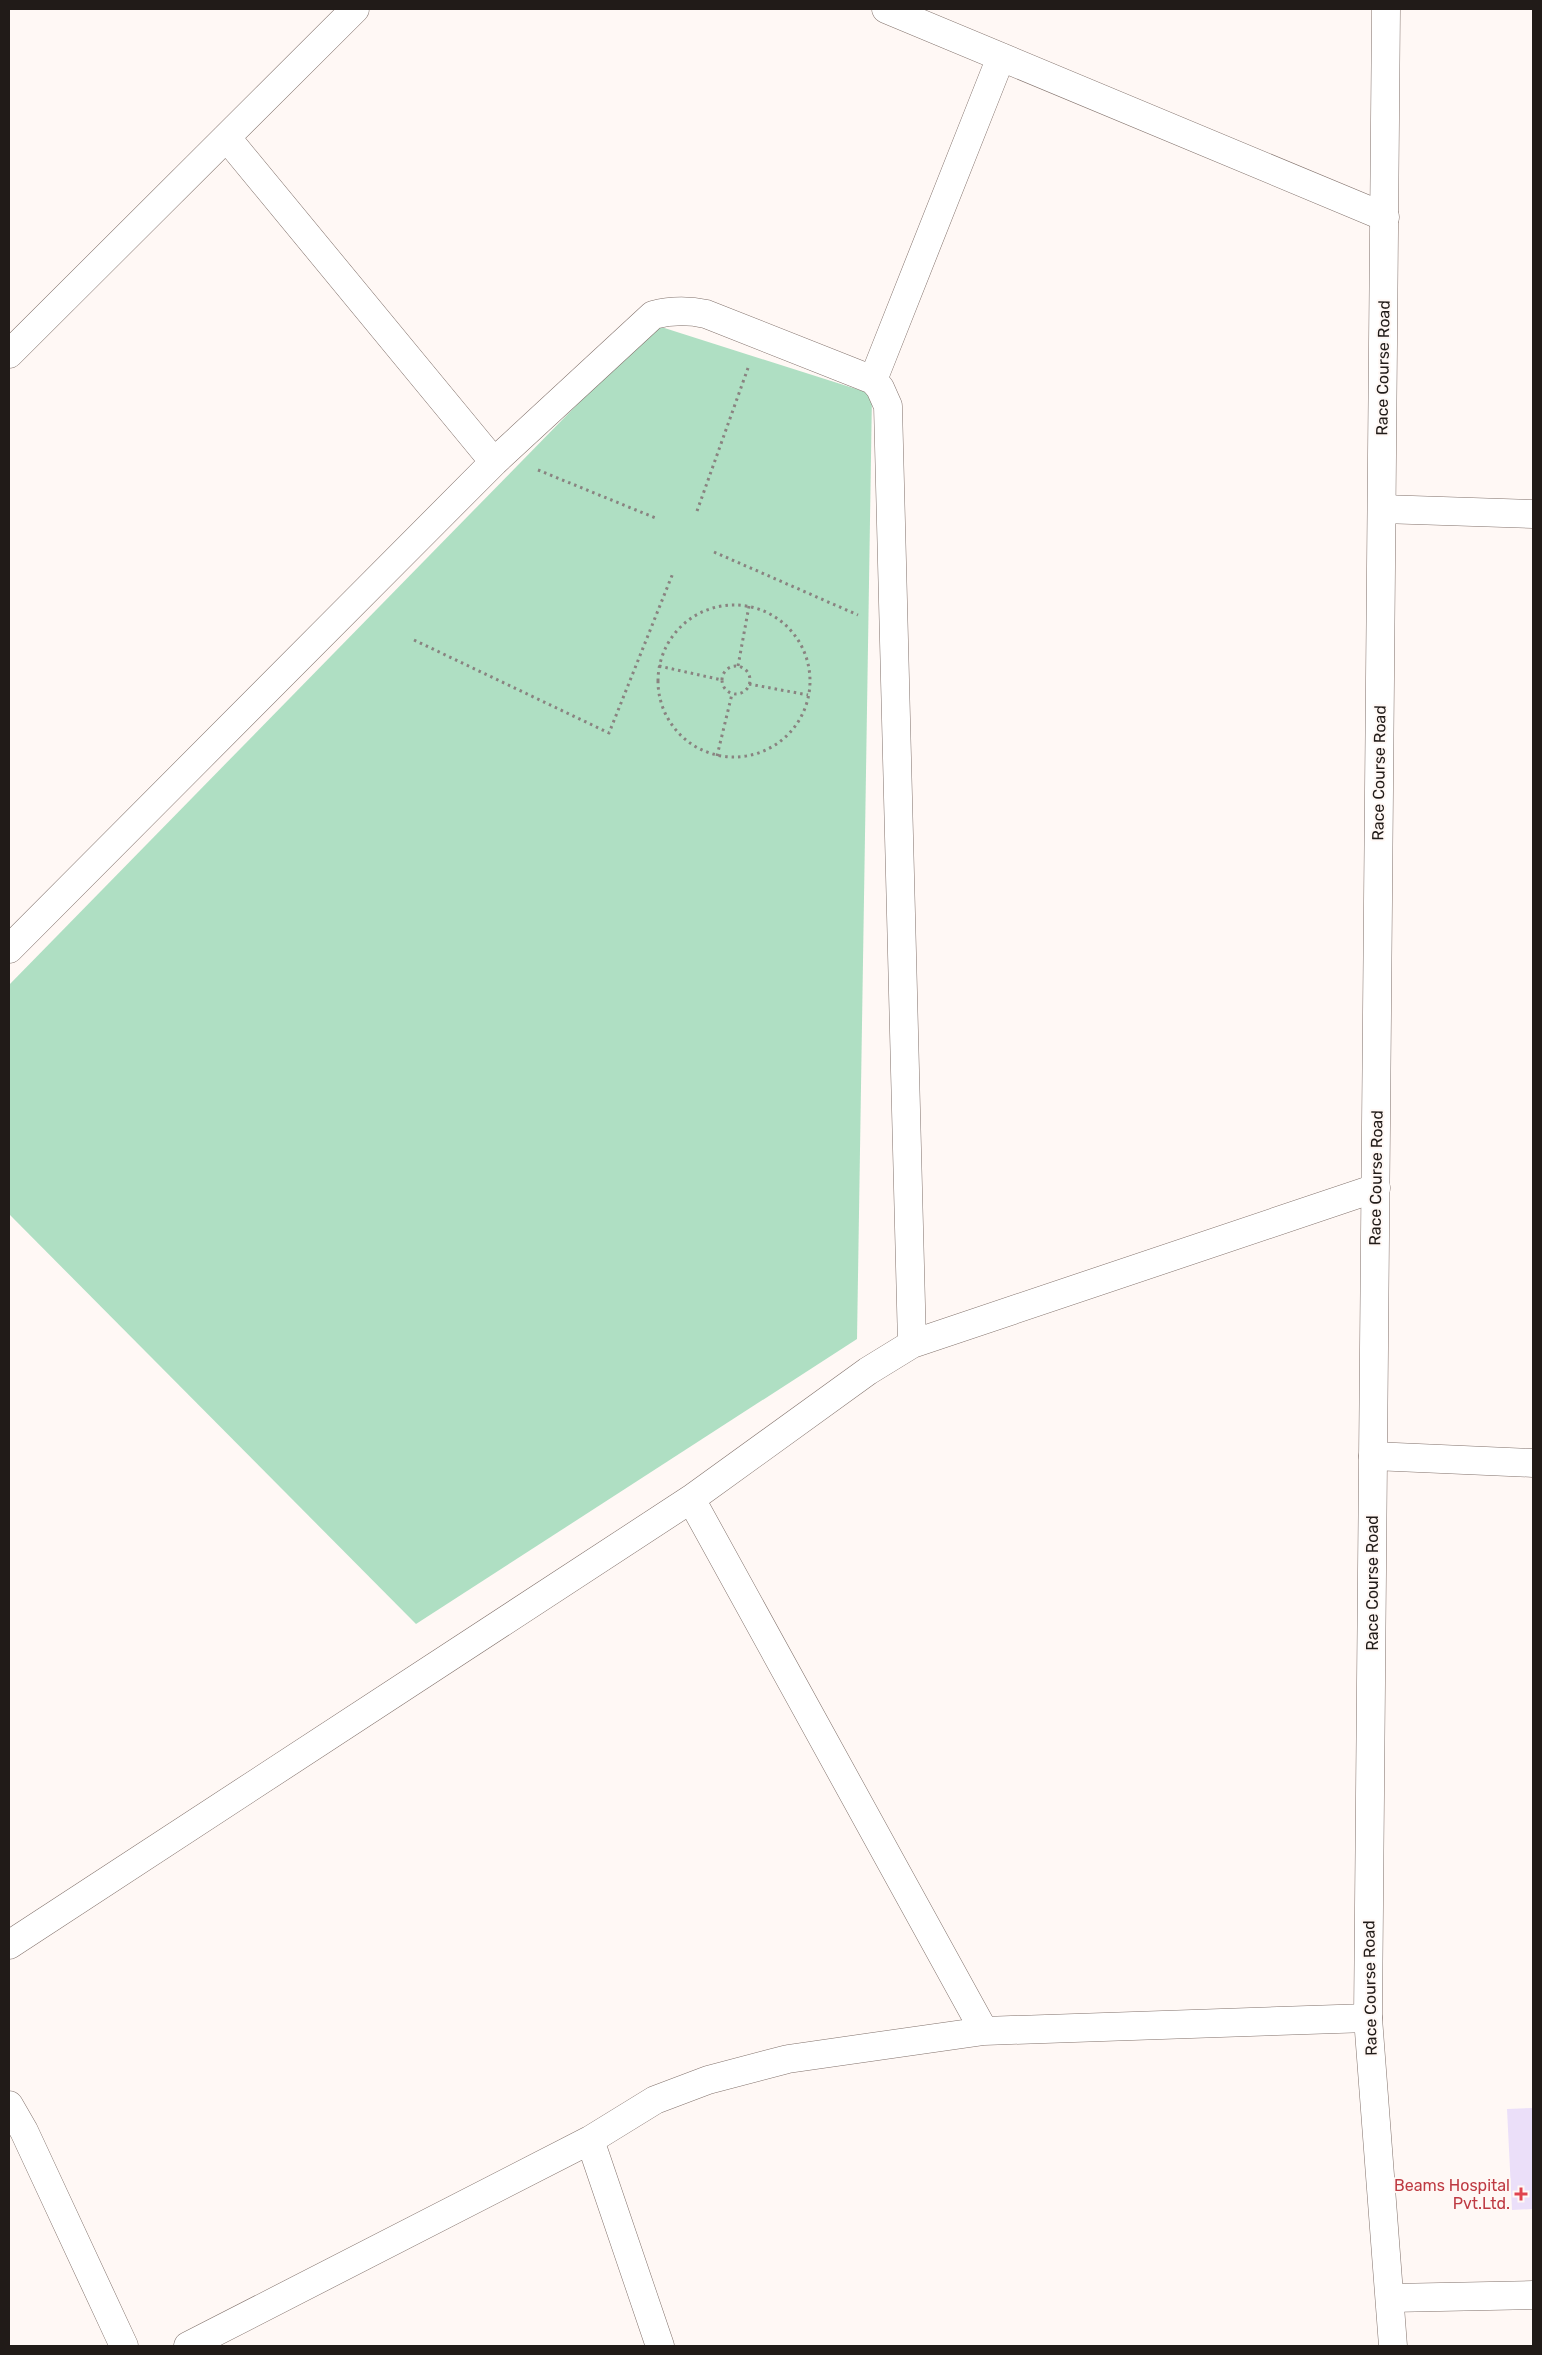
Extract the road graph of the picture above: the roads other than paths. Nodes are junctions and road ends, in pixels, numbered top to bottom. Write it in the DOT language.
graph roads {
  1 [pos="355,9"];
  2 [pos="886,9"];
  3 [pos="1386,9"];
  4 [pos="1001,57"];
  5 [pos="227,138"];
  6 [pos="1385,218"];
  7 [pos="9,354"];
  8 [pos="873,380"];
  9 [pos="494,462"];
  10 [pos="1382,509"];
  11 [pos="1533,514"];
  12 [pos="9,949"];
  13 [pos="1376,1188"];
  14 [pos="912,1344"];
  15 [pos="1373,1456"];
  16 [pos="1533,1463"];
  17 [pos="691,1500"];
  18 [pos="9,1945"];
  19 [pos="1368,2018"];
  20 [pos="984,2031"];
  21 [pos="9,2105"];
  22 [pos="590,2140"];
  23 [pos="1533,2295"];
  24 [pos="1391,2298"];
  25 [pos="124,2346"];
  26 [pos="188,2346"];
  27 [pos="660,2346"];
  28 [pos="1393,2346"];
  1 -- 5 [label="street"];
  2 -- 4 [label="street"];
  3 -- 6 [label="street, Race Course Road"];
  4 -- 6 [label="street"];
  4 -- 8 [label="street"];
  5 -- 7 [label="street"];
  5 -- 9 [label="street"];
  6 -- 10 [label="street, Race Course Road"];
  8 -- 9 [label="street"];
  8 -- 14 [label="street"];
  9 -- 12 [label="street"];
  10 -- 11 [label="street"];
  10 -- 13 [label="street, Race Course Road"];
  13 -- 14 [label="street"];
  13 -- 15 [label="street, Race Course Road"];
  14 -- 17 [label="street"];
  15 -- 16 [label="street"];
  15 -- 19 [label="street, Race Course Road"];
  17 -- 18 [label="street"];
  17 -- 20 [label="street"];
  19 -- 20 [label="street"];
  19 -- 24 [label="street, Race Course Road"];
  20 -- 22 [label="street"];
  21 -- 25 [label="street"];
  22 -- 26 [label="street"];
  22 -- 27 [label="street"];
  23 -- 24 [label="street"];
  24 -- 28 [label="street, Race Course Road"];
}
